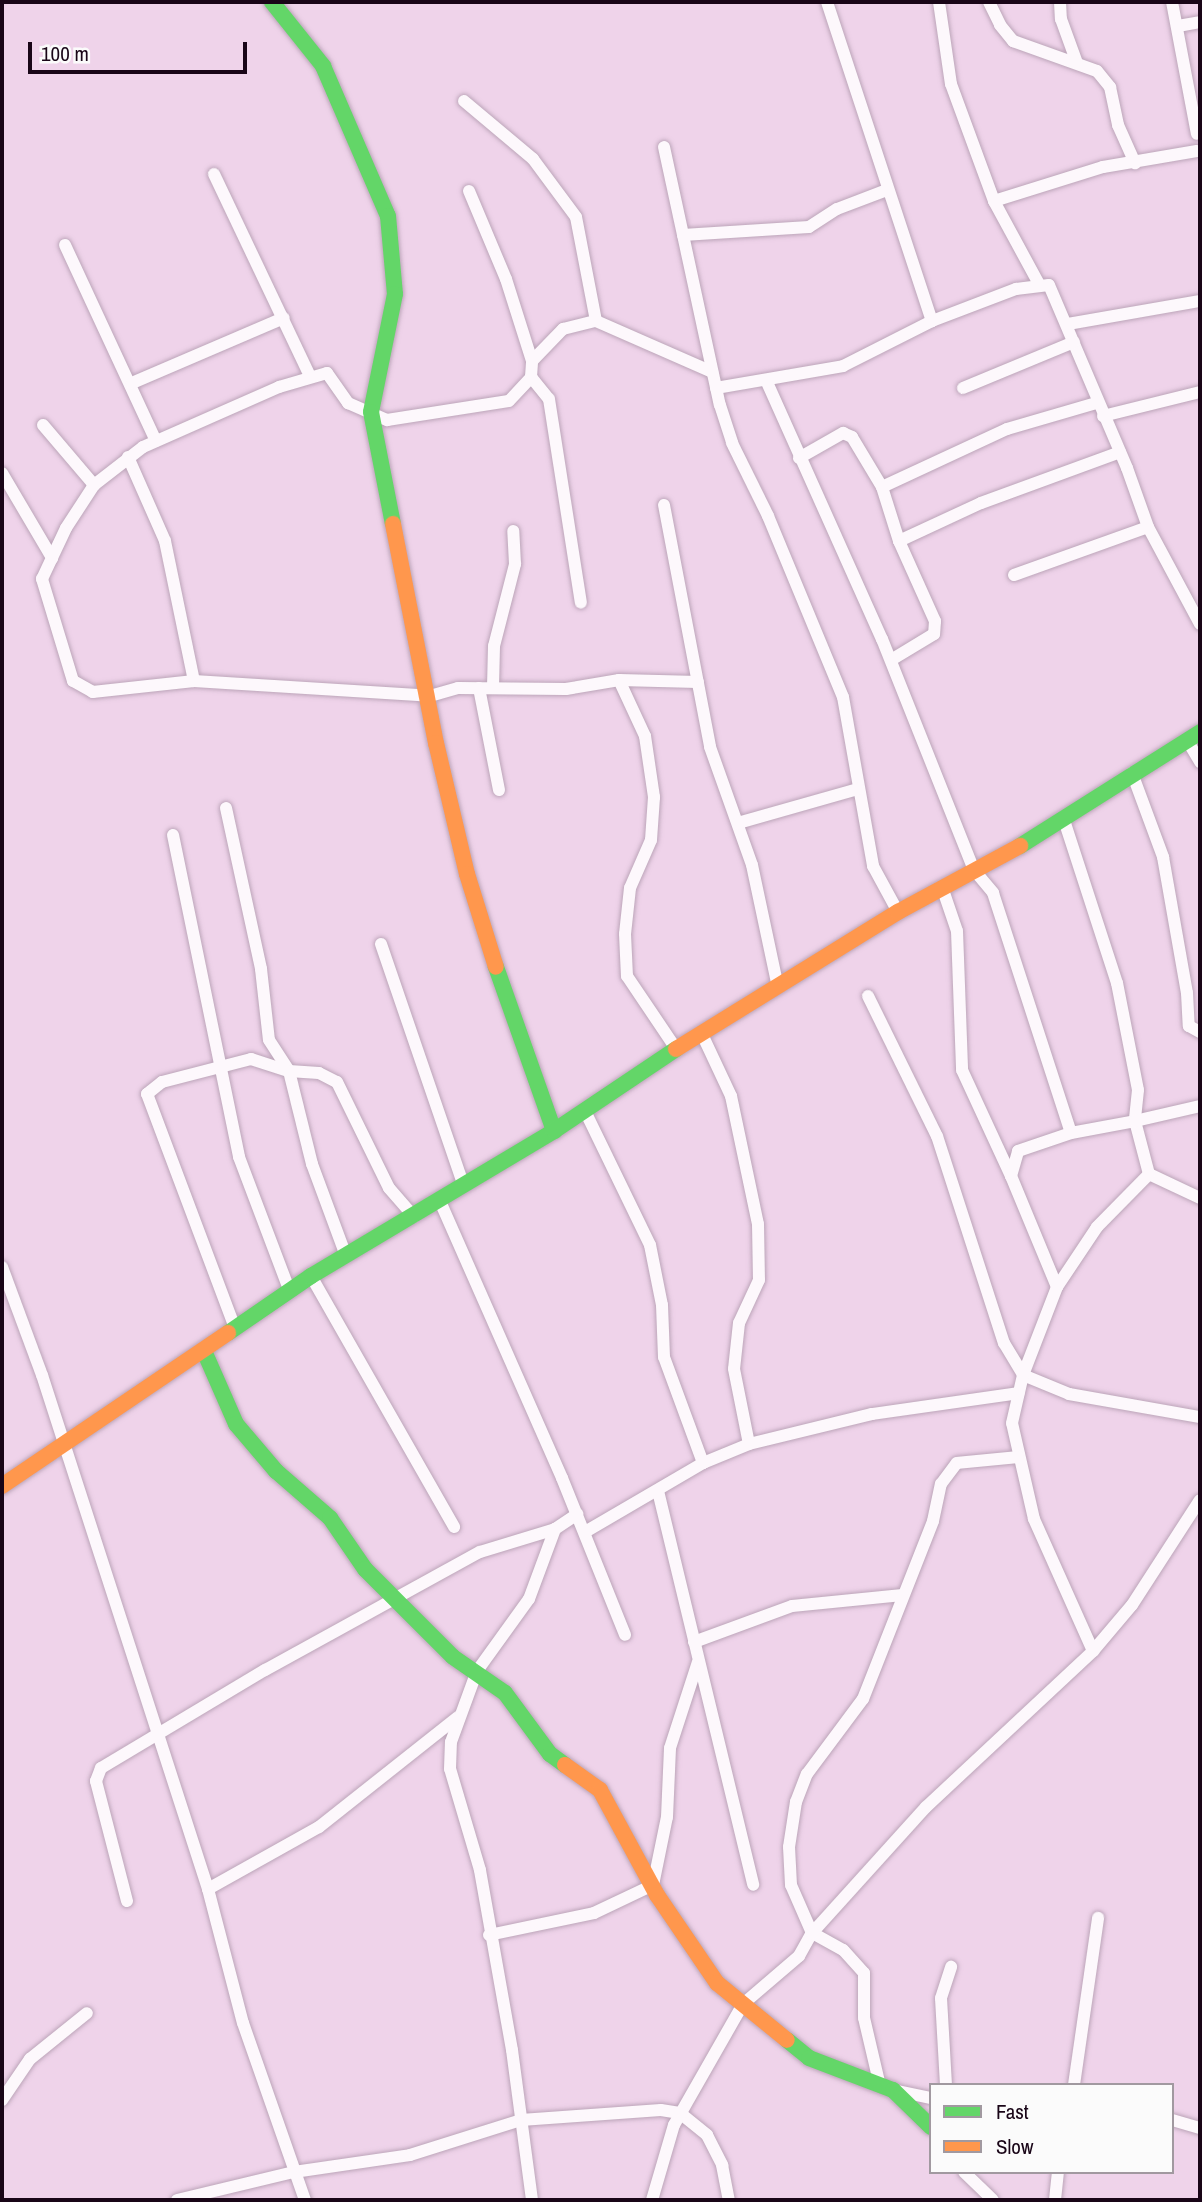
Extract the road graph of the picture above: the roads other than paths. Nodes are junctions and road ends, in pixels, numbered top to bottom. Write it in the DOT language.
graph roads {
  1 [pos="272,2"];
  2 [pos="827,2"];
  3 [pos="939,2"];
  4 [pos="989,2"];
  5 [pos="1060,2"];
  6 [pos="1172,2"];
  7 [pos="1200,22"];
  8 [pos="1178,26"];
  9 [pos="1077,63"];
  10 [pos="464,101"];
  11 [pos="1199,134"];
  12 [pos="664,147"];
  13 [pos="1199,156"];
  14 [pos="1135,163"];
  15 [pos="214,174"];
  16 [pos="887,190"];
  17 [pos="469,191"];
  18 [pos="994,201"];
  19 [pos="683,235"];
  20 [pos="65,245"];
  21 [pos="1039,284"];
  22 [pos="1200,301"];
  23 [pos="284,318"];
  24 [pos="596,321"];
  25 [pos="932,321"];
  26 [pos="1068,324"];
  27 [pos="1074,342"];
  28 [pos="532,361"];
  29 [pos="712,372"];
  30 [pos="310,376"];
  31 [pos="531,377"];
  32 [pos="766,380"];
  33 [pos="132,383"];
  34 [pos="716,388"];
  35 [pos="963,388"];
  36 [pos="1200,391"];
  37 [pos="1096,403"];
  38 [pos="371,412"];
  39 [pos="1103,416"];
  40 [pos="43,425"];
  41 [pos="156,441"];
  42 [pos="1120,452"];
  43 [pos="128,457"];
  44 [pos="799,458"];
  45 [pos="2,473"];
  46 [pos="94,485"];
  47 [pos="882,487"];
  48 [pos="664,505"];
  49 [pos="1148,527"];
  50 [pos="513,531"];
  51 [pos="899,541"];
  52 [pos="52,558"];
  53 [pos="1014,575"];
  54 [pos="581,603"];
  55 [pos="1200,624"];
  56 [pos="891,660"];
  57 [pos="619,680"];
  58 [pos="194,681"];
  59 [pos="698,682"];
  60 [pos="493,687"];
  61 [pos="479,688"];
  62 [pos="430,696"];
  63 [pos="1194,736"];
  64 [pos="1200,762"];
  65 [pos="1132,773"];
  66 [pos="858,789"];
  67 [pos="499,790"];
  68 [pos="226,808"];
  69 [pos="1063,817"];
  70 [pos="737,823"];
  71 [pos="173,835"];
  72 [pos="974,870"];
  73 [pos="942,887"];
  74 [pos="898,912"];
  75 [pos="381,944"];
  76 [pos="778,987"];
  77 [pos="868,996"];
  78 [pos="701,1032"];
  79 [pos="1200,1032"];
  80 [pos="677,1050"];
  81 [pos="222,1066"];
  82 [pos="289,1071"];
  83 [pos="1200,1106"];
  84 [pos="585,1111"];
  85 [pos="1135,1121"];
  86 [pos="554,1131"];
  87 [pos="1071,1133"];
  88 [pos="1149,1174"];
  89 [pos="1011,1176"];
  90 [pos="463,1183"];
  91 [pos="1200,1198"];
  92 [pos="439,1199"];
  93 [pos="414,1217"];
  94 [pos="345,1256"];
  95 [pos="2,1268"];
  96 [pos="311,1276"];
  97 [pos="1056,1287"];
  98 [pos="290,1292"];
  99 [pos="235,1328"];
  100 [pos="204,1351"];
  101 [pos="1023,1375"];
  102 [pos="1019,1393"];
  103 [pos="1200,1417"];
  104 [pos="61,1443"];
  105 [pos="749,1444"];
  106 [pos="1018,1457"];
  107 [pos="704,1463"];
  108 [pos="2,1486"];
  109 [pos="657,1491"];
  110 [pos="1200,1500"];
  111 [pos="577,1514"];
  112 [pos="454,1527"];
  113 [pos="555,1529"];
  114 [pos="585,1532"];
  115 [pos="902,1595"];
  116 [pos="396,1597"];
  117 [pos="625,1635"];
  118 [pos="694,1642"];
  119 [pos="1093,1651"];
  120 [pos="698,1661"];
  121 [pos="477,1671"];
  122 [pos="461,1714"];
  123 [pos="156,1737"];
  124 [pos="653,1885"];
  125 [pos="753,1885"];
  126 [pos="208,1889"];
  127 [pos="127,1901"];
  128 [pos="1098,1918"];
  129 [pos="812,1933"];
  130 [pos="489,1935"];
  131 [pos="951,1967"];
  132 [pos="743,2004"];
  133 [pos="87,2013"];
  134 [pos="946,2083"];
  135 [pos="1074,2083"];
  136 [pos="886,2088"];
  137 [pos="929,2098"];
  138 [pos="2,2101"];
  139 [pos="680,2113"];
  140 [pos="521,2120"];
  141 [pos="1174,2121"];
  142 [pos="929,2125"];
  143 [pos="1200,2128"];
  144 [pos="294,2172"];
  145 [pos="966,2174"];
  146 [pos="1058,2174"];
  147 [pos="177,2200"];
  148 [pos="305,2200"];
  149 [pos="532,2200"];
  150 [pos="652,2200"];
  151 [pos="729,2200"];
  152 [pos="993,2200"];
  153 [pos="1055,2200"];
  1 -- 38 [label="street"];
  2 -- 16 [label="street"];
  3 -- 18 [label="street"];
  4 -- 9 [label="street"];
  5 -- 9 [label="street"];
  6 -- 8 [label="street"];
  7 -- 8 [label="street"];
  8 -- 11 [label="street"];
  9 -- 14 [label="street"];
  10 -- 24 [label="street"];
  11 -- 13 [label="street"];
  12 -- 19 [label="street"];
  13 -- 14 [label="street"];
  14 -- 18 [label="street"];
  15 -- 23 [label="street"];
  16 -- 19 [label="street"];
  16 -- 25 [label="street"];
  17 -- 28 [label="street"];
  18 -- 21 [label="street"];
  19 -- 29 [label="street"];
  20 -- 33 [label="street"];
  21 -- 25 [label="street"];
  21 -- 26 [label="street"];
  22 -- 26 [label="street"];
  23 -- 30 [label="street"];
  23 -- 33 [label="street"];
  24 -- 28 [label="street"];
  24 -- 29 [label="street"];
  25 -- 32 [label="street"];
  26 -- 27 [label="street"];
  27 -- 35 [label="street"];
  27 -- 37 [label="street"];
  28 -- 31 [label="street"];
  29 -- 34 [label="street"];
  30 -- 38 [label="street"];
  30 -- 41 [label="street"];
  31 -- 38 [label="street"];
  31 -- 54 [label="street"];
  32 -- 34 [label="street"];
  32 -- 44 [label="street"];
  33 -- 41 [label="street"];
  34 -- 66 [label="street"];
  36 -- 39 [label="street"];
  37 -- 39 [label="street"];
  37 -- 47 [label="street"];
  38 -- 62 [label="street"];
  39 -- 42 [label="street"];
  40 -- 46 [label="street"];
  41 -- 43 [label="street"];
  42 -- 49 [label="street"];
  42 -- 51 [label="street"];
  43 -- 46 [label="street"];
  43 -- 58 [label="street"];
  44 -- 47 [label="street"];
  44 -- 56 [label="street"];
  45 -- 52 [label="street"];
  46 -- 52 [label="street"];
  47 -- 51 [label="street"];
  48 -- 59 [label="street"];
  49 -- 53 [label="street"];
  49 -- 55 [label="street"];
  50 -- 60 [label="street"];
  51 -- 56 [label="street"];
  52 -- 58 [label="street"];
  56 -- 72 [label="street"];
  57 -- 59 [label="street"];
  57 -- 60 [label="street"];
  57 -- 80 [label="street"];
  58 -- 62 [label="street"];
  59 -- 70 [label="street"];
  60 -- 61 [label="street"];
  61 -- 62 [label="street"];
  61 -- 67 [label="street"];
  62 -- 86 [label="street"];
  63 -- 64 [label="street"];
  63 -- 65 [label="street"];
  65 -- 69 [label="street"];
  65 -- 79 [label="street"];
  66 -- 70 [label="street"];
  66 -- 74 [label="street"];
  68 -- 82 [label="street"];
  69 -- 72 [label="street"];
  69 -- 85 [label="street"];
  70 -- 76 [label="street"];
  71 -- 81 [label="street"];
  72 -- 73 [label="street"];
  72 -- 87 [label="street"];
  73 -- 74 [label="street"];
  73 -- 89 [label="street"];
  74 -- 76 [label="street"];
  75 -- 90 [label="street"];
  76 -- 78 [label="street"];
  77 -- 101 [label="street"];
  78 -- 80 [label="street"];
  78 -- 105 [label="street"];
  80 -- 84 [label="street"];
  81 -- 82 [label="street"];
  81 -- 98 [label="street"];
  81 -- 99 [label="street"];
  82 -- 93 [label="street"];
  82 -- 94 [label="street"];
  83 -- 85 [label="street"];
  84 -- 86 [label="street"];
  84 -- 107 [label="street"];
  85 -- 87 [label="street"];
  85 -- 88 [label="street"];
  86 -- 90 [label="street"];
  87 -- 89 [label="street"];
  88 -- 91 [label="street"];
  88 -- 97 [label="street"];
  89 -- 97 [label="street"];
  90 -- 92 [label="street"];
  92 -- 93 [label="street"];
  92 -- 111 [label="street"];
  93 -- 94 [label="street"];
  94 -- 96 [label="street"];
  95 -- 104 [label="street"];
  96 -- 98 [label="street"];
  96 -- 112 [label="street"];
  97 -- 101 [label="street"];
  98 -- 99 [label="street"];
  99 -- 100 [label="street"];
  100 -- 104 [label="street"];
  100 -- 116 [label="street"];
  101 -- 102 [label="street"];
  101 -- 103 [label="street"];
  102 -- 105 [label="street"];
  102 -- 106 [label="street"];
  104 -- 108 [label="street"];
  104 -- 123 [label="street"];
  105 -- 107 [label="street"];
  106 -- 115 [label="street"];
  106 -- 119 [label="street"];
  107 -- 109 [label="street"];
  109 -- 114 [label="street"];
  109 -- 118 [label="street"];
  110 -- 119 [label="street"];
  111 -- 113 [label="street"];
  111 -- 114 [label="street"];
  113 -- 116 [label="street"];
  113 -- 121 [label="street"];
  114 -- 117 [label="street"];
  115 -- 118 [label="street"];
  115 -- 129 [label="street"];
  116 -- 121 [label="street"];
  116 -- 123 [label="street"];
  118 -- 120 [label="street"];
  119 -- 129 [label="street"];
  120 -- 124 [label="street"];
  120 -- 125 [label="street"];
  121 -- 122 [label="street"];
  121 -- 124 [label="street"];
  122 -- 126 [label="street"];
  122 -- 130 [label="street"];
  123 -- 126 [label="street"];
  123 -- 127 [label="street"];
  124 -- 130 [label="street"];
  124 -- 132 [label="street"];
  126 -- 144 [label="street"];
  128 -- 135 [label="street"];
  129 -- 132 [label="street"];
  129 -- 136 [label="street"];
  130 -- 140 [label="street"];
  131 -- 134 [label="street"];
  132 -- 136 [label="street"];
  132 -- 139 [label="street"];
  133 -- 138 [label="street"];
  136 -- 137 [label="street"];
  136 -- 142 [label="street"];
  139 -- 140 [label="street"];
  139 -- 150 [label="street"];
  139 -- 151 [label="street"];
  140 -- 144 [label="street"];
  140 -- 149 [label="street"];
  141 -- 143 [label="street"];
  144 -- 147 [label="street"];
  144 -- 148 [label="street"];
  145 -- 152 [label="street"];
  146 -- 153 [label="street"];
}
